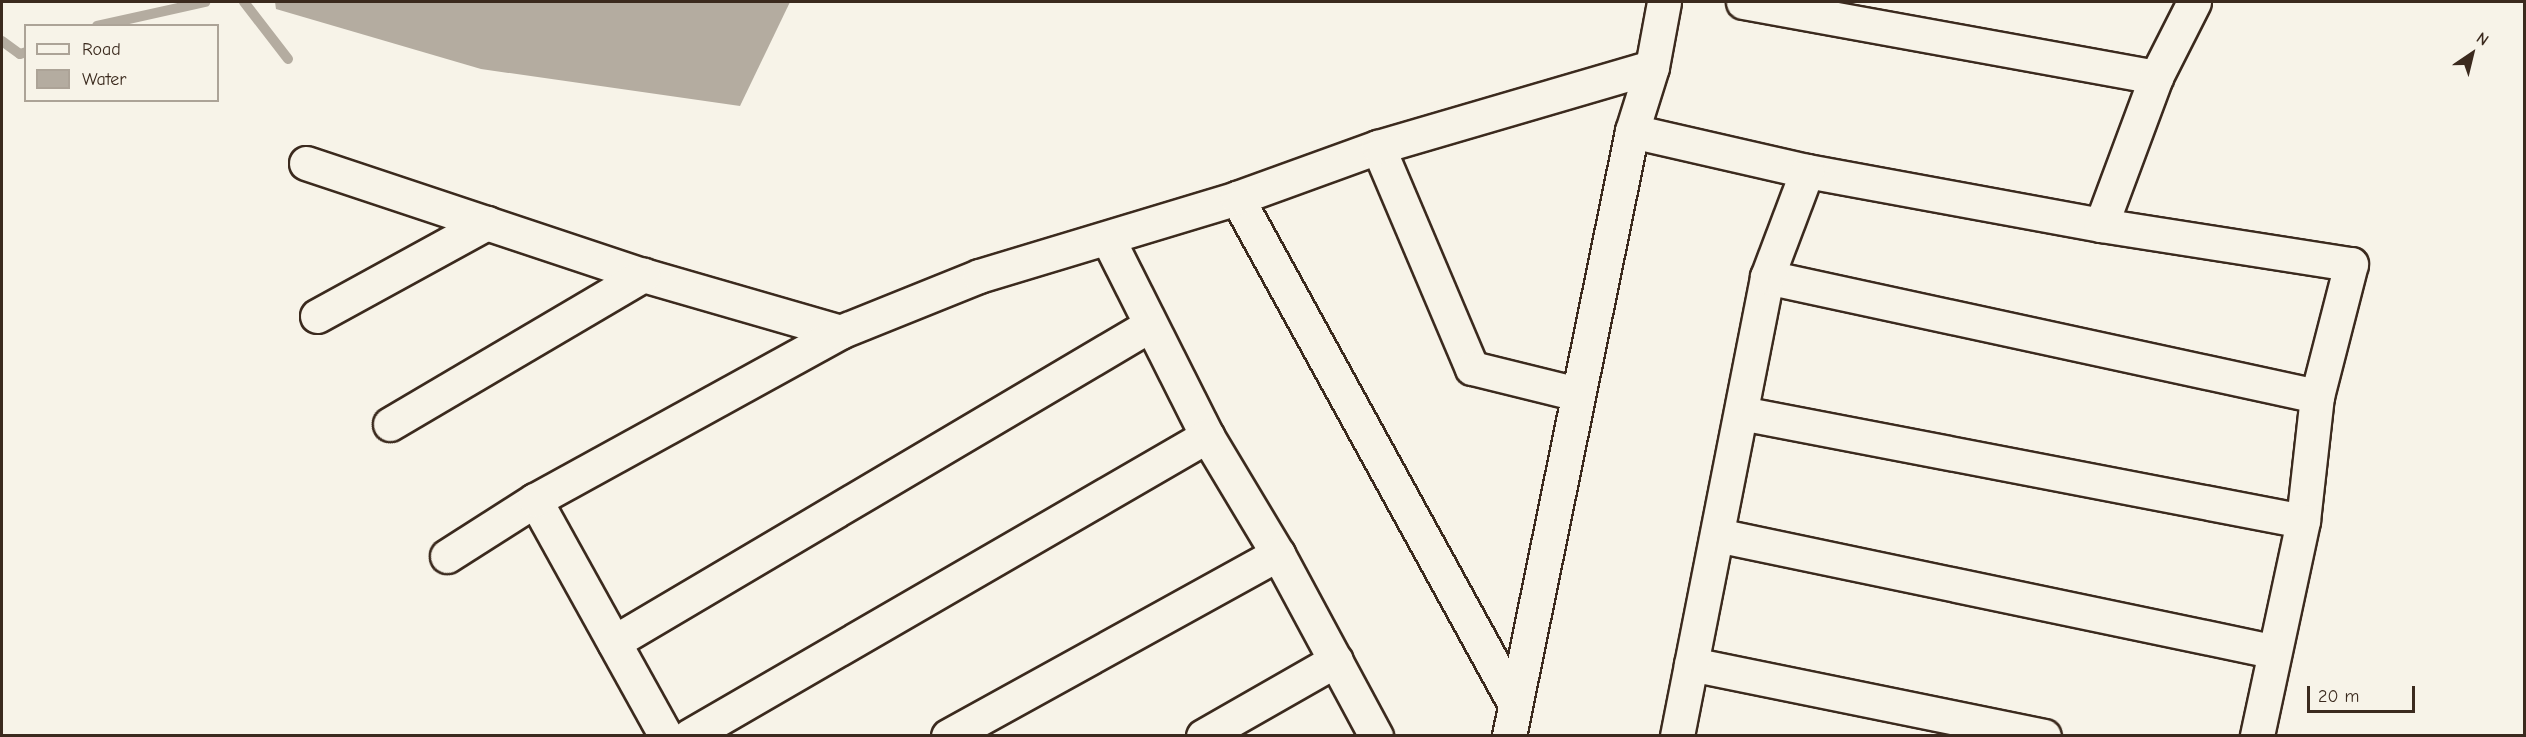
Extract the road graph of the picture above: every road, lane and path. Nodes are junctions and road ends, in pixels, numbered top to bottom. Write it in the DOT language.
graph roads {
  1 [pos="1664,2"];
  2 [pos="1743,2"];
  3 [pos="2194,2"];
  4 [pos="1652,67"];
  5 [pos="2156,77"];
  6 [pos="1632,131"];
  7 [pos="1378,147"];
  8 [pos="306,163"];
  9 [pos="1807,171"];
  10 [pos="1237,198"];
  11 [pos="487,223"];
  12 [pos="2101,225"];
  13 [pos="1108,239"];
  14 [pos="643,275"];
  15 [pos="1767,277"];
  16 [pos="317,316"];
  17 [pos="1150,326"];
  18 [pos="840,332"];
  19 [pos="1578,394"];
  20 [pos="2317,396"];
  21 [pos="1741,413"];
  22 [pos="390,424"];
  23 [pos="1207,436"];
  24 [pos="535,500"];
  25 [pos="2303,521"];
  26 [pos="1717,535"];
  27 [pos="1278,554"];
  28 [pos="447,556"];
  29 [pos="614,642"];
  30 [pos="2272,651"];
  31 [pos="1336,660"];
  32 [pos="1691,664"];
  33 [pos="1512,720"];
  34 [pos="666,735"];
  35 [pos="689,735"];
  36 [pos="948,735"];
  37 [pos="1203,735"];
  38 [pos="1376,735"];
  39 [pos="1677,735"];
  40 [pos="2044,735"];
  41 [pos="2257,735"];
  1 -- 4 [label="street"];
  2 -- 5 [label="street"];
  3 -- 5 [label="street"];
  4 -- 6 [label="street"];
  4 -- 7 [label="street"];
  5 -- 12 [label="street"];
  6 -- 9 [label="street"];
  6 -- 19 [label="street"];
  7 -- 10 [label="street"];
  7 -- 19 [label="street"];
  8 -- 11 [label="street"];
  9 -- 12 [label="street"];
  9 -- 15 [label="street"];
  10 -- 13 [label="street"];
  10 -- 33 [label="street"];
  11 -- 14 [label="street"];
  11 -- 16 [label="street"];
  12 -- 20 [label="street"];
  13 -- 17 [label="street"];
  13 -- 18 [label="street"];
  14 -- 18 [label="street"];
  14 -- 22 [label="street"];
  15 -- 20 [label="street"];
  15 -- 21 [label="street"];
  17 -- 23 [label="street"];
  17 -- 29 [label="street"];
  18 -- 24 [label="street"];
  19 -- 33 [label="street"];
  20 -- 25 [label="street"];
  21 -- 25 [label="street"];
  21 -- 26 [label="street"];
  23 -- 27 [label="street"];
  23 -- 35 [label="street"];
  24 -- 28 [label="street"];
  24 -- 29 [label="street"];
  25 -- 30 [label="street"];
  26 -- 30 [label="street"];
  26 -- 32 [label="street"];
  27 -- 31 [label="street"];
  27 -- 36 [label="street"];
  29 -- 34 [label="street"];
  30 -- 41 [label="street"];
  31 -- 37 [label="street"];
  31 -- 38 [label="street"];
  32 -- 39 [label="street"];
  32 -- 40 [label="street"];
}
